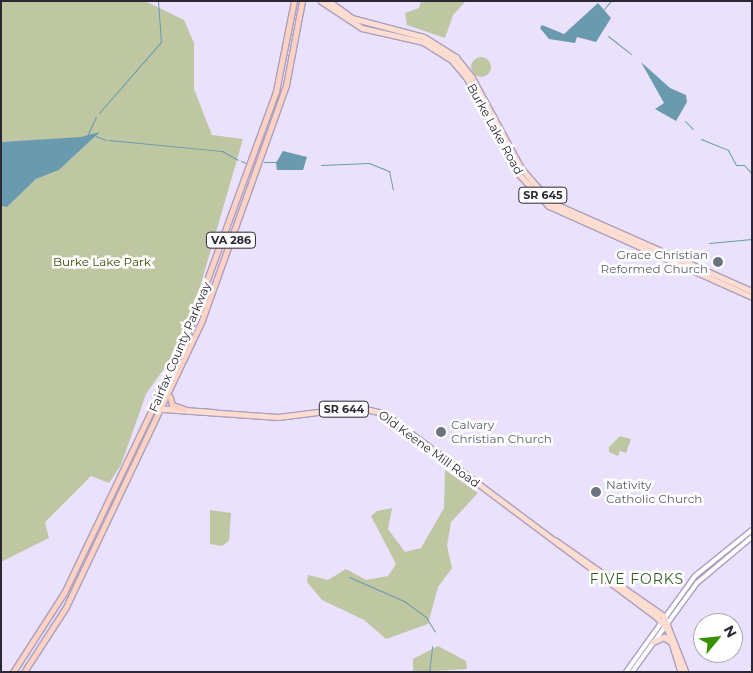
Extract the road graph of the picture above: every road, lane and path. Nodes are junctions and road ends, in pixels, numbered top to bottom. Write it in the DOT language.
graph roads {
  1 [pos="294,1"];
  2 [pos="303,1"];
  3 [pos="321,1"];
  4 [pos="329,1"];
  5 [pos="752,291"];
  6 [pos="752,297"];
  7 [pos="170,392"];
  8 [pos="155,408"];
  9 [pos="163,409"];
  10 [pos="184,409"];
  11 [pos="227,414"];
  12 [pos="752,530"];
  13 [pos="752,536"];
  14 [pos="662,618"];
  15 [pos="667,623"];
  16 [pos="652,642"];
  17 [pos="674,648"];
  18 [pos="13,672"];
  19 [pos="24,672"];
  20 [pos="626,672"];
  21 [pos="632,672"];
  22 [pos="681,672"];
  23 [pos="686,672"];
  1 -- 8 [label="highway, Fairfax County Parkway / VA 286"];
  2 -- 7 [label="highway, Fairfax County Parkway / VA 286"];
  3 -- 6 [label="main road, Burke Lake Road / SR 645"];
  4 -- 5 [label="main road, Burke Lake Road / SR 645"];
  7 -- 9 [label="highway, Fairfax County Parkway / VA 286"];
  7 -- 10 [label="highway"];
  8 -- 9 [label="main road, Old Keene Mill Road / SR 644"];
  8 -- 18 [label="highway, Fairfax County Parkway / VA 286"];
  9 -- 10 [label="main road, Old Keene Mill Road / SR 644"];
  9 -- 11 [label="main road, Old Keene Mill Road / SR 644"];
  9 -- 19 [label="highway, Fairfax County Parkway / VA 286"];
  10 -- 11 [label="main road, Old Keene Mill Road / SR 644"];
  11 -- 14 [label="main road, Old Keene Mill Road / SR 644"];
  12 -- 14 [label="main road"];
  13 -- 15 [label="main road"];
  14 -- 15 [label="main road, Old Keene Mill Road / SR 644"];
  14 -- 20 [label="main road"];
  15 -- 16 [label="main road"];
  15 -- 17 [label="main road, Old Keene Mill Road / SR 644"];
  15 -- 23 [label="main road, Old Keene Mill Road / SR 644"];
  16 -- 17 [label="main road"];
  16 -- 21 [label="main road"];
  17 -- 22 [label="main road, Old Keene Mill Road / SR 644"];
}
